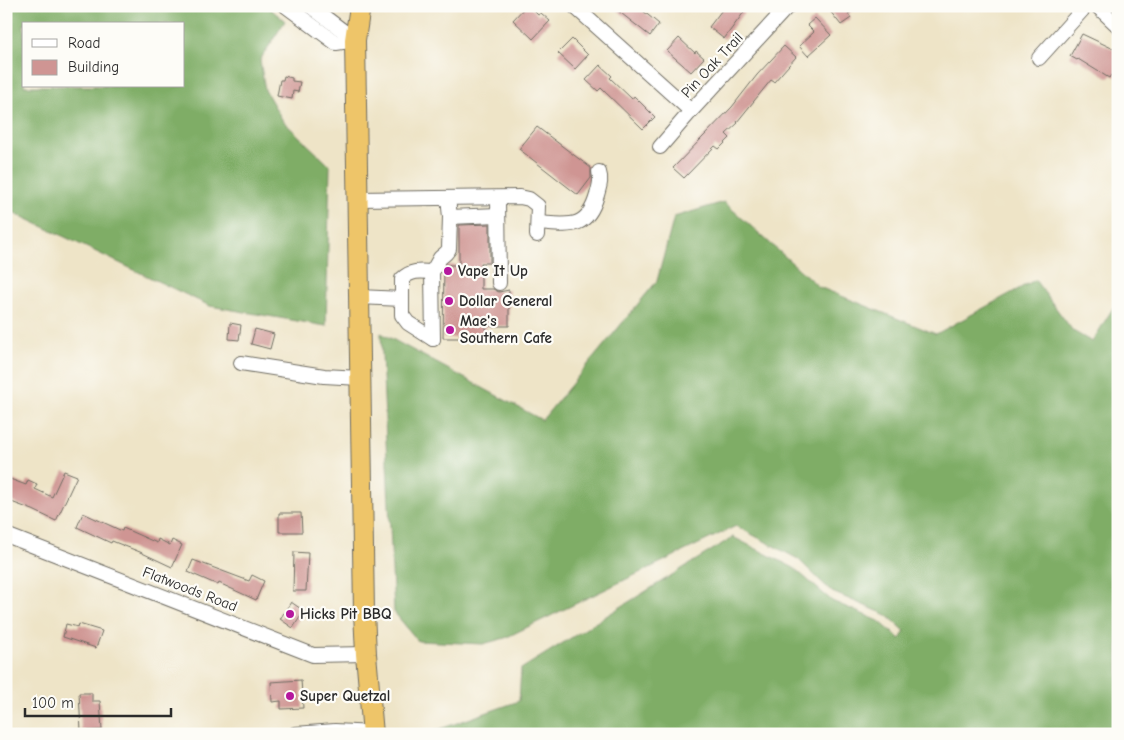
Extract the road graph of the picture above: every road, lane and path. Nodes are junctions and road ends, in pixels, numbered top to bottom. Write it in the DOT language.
graph roads {
  1 [pos="286,6"];
  2 [pos="310,6"];
  3 [pos="360,6"];
  4 [pos="574,6"];
  5 [pos="788,6"];
  6 [pos="1086,6"];
  7 [pos="1097,6"];
  8 [pos="1118,26"];
  9 [pos="355,40"];
  10 [pos="1039,58"];
  11 [pos="691,111"];
  12 [pos="660,147"];
  13 [pos="599,172"];
  14 [pos="448,198"];
  15 [pos="498,198"];
  16 [pos="357,200"];
  17 [pos="498,215"];
  18 [pos="450,217"];
  19 [pos="432,272"];
  20 [pos="499,283"];
  21 [pos="359,297"];
  22 [pos="402,299"];
  23 [pos="241,363"];
  24 [pos="360,378"];
  25 [pos="6,535"];
  26 [pos="366,654"];
  27 [pos="295,734"];
  28 [pos="373,734"];
  1 -- 9 [label="street"];
  2 -- 9 [label="street"];
  3 -- 9 [label="highway"];
  4 -- 11 [label="street"];
  5 -- 11 [label="street, Pin Oak Trail"];
  6 -- 10 [label="street"];
  7 -- 8 [label="street"];
  9 -- 16 [label="highway"];
  11 -- 12 [label="street, Pin Oak Trail"];
  13 -- 15 [label="street"];
  14 -- 15 [label="street"];
  14 -- 16 [label="street"];
  14 -- 18 [label="street"];
  15 -- 17 [label="street"];
  16 -- 21 [label="highway"];
  17 -- 18 [label="street"];
  17 -- 20 [label="street"];
  18 -- 19 [label="street"];
  19 -- 22 [label="street"];
  19 -- 22 [label="street"];
  21 -- 22 [label="street"];
  21 -- 24 [label="highway"];
  23 -- 24 [label="street"];
  24 -- 26 [label="highway"];
  25 -- 26 [label="street, Flatwoods Road"];
  26 -- 28 [label="highway"];
  27 -- 28 [label="street"];
}
